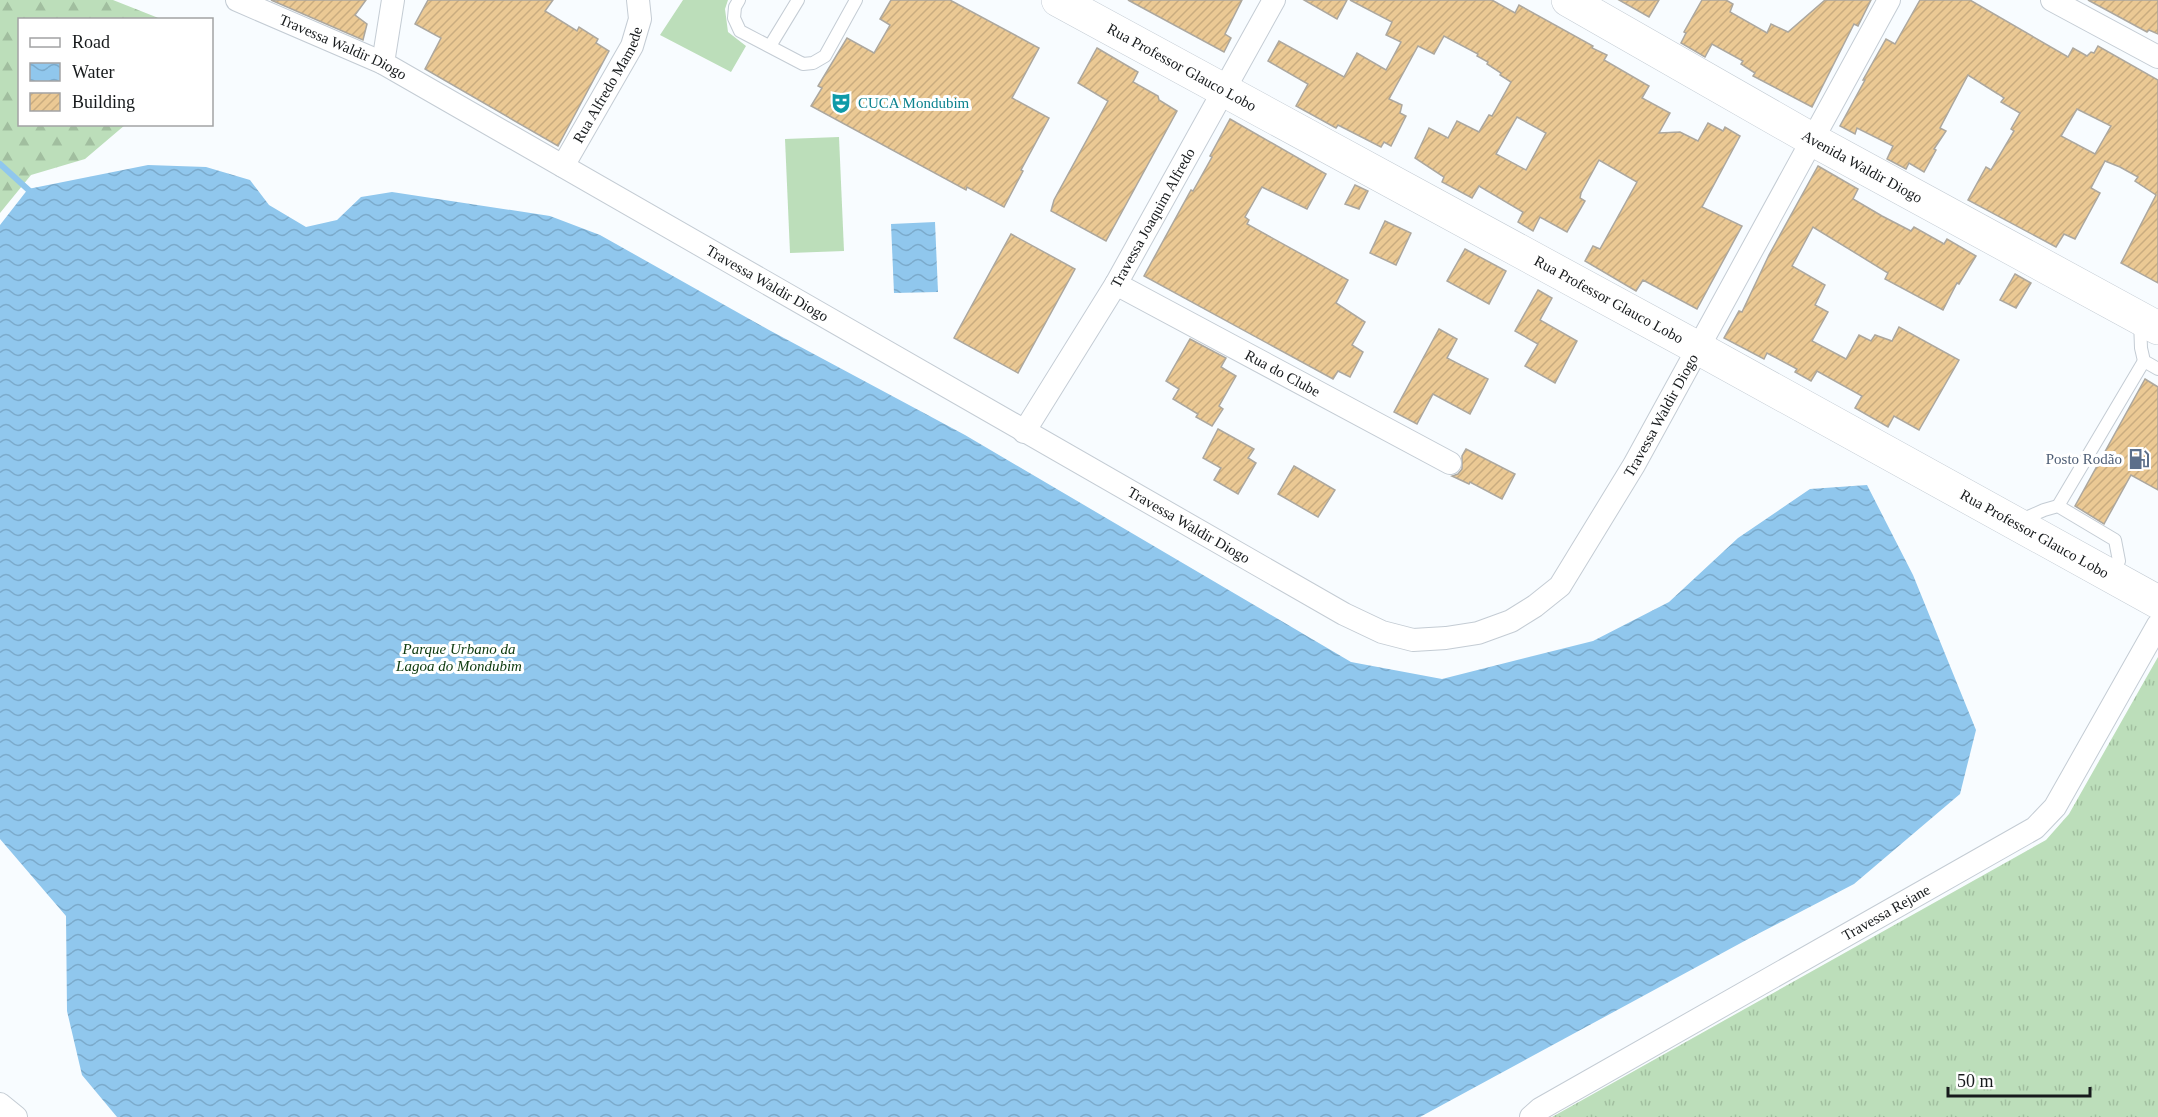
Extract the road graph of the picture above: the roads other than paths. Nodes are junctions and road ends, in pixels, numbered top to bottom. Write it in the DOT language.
graph roads {
  1 [pos="237,0"];
  2 [pos="393,0"];
  3 [pos="639,0"];
  4 [pos="739,0"];
  5 [pos="798,0"];
  6 [pos="856,0"];
  7 [pos="1058,0"];
  8 [pos="1274,0"];
  9 [pos="1568,0"];
  10 [pos="1888,0"];
  11 [pos="2052,0"];
  12 [pos="770,46"];
  13 [pos="2158,57"];
  14 [pos="383,63"];
  15 [pos="1224,92"];
  16 [pos="1813,140"];
  17 [pos="563,166"];
  18 [pos="1116,284"];
  19 [pos="2149,323"];
  20 [pos="1698,348"];
  21 [pos="2144,361"];
  22 [pos="2158,369"];
  23 [pos="1024,432"];
  24 [pos="1450,463"];
  25 [pos="2058,506"];
  26 [pos="2016,522"];
  27 [pos="2112,577"];
  28 [pos="2158,602"];
  29 [pos="2158,625"];
  30 [pos="0,1104"];
  31 [pos="16,1117"];
  32 [pos="1531,1117"];
  1 -- 14 [label="street, Travessa Waldir Diogo"];
  2 -- 14 [label="street"];
  3 -- 17 [label="street, Rua Alfredo Mamede"];
  4 -- 12 [label="lane"];
  5 -- 12 [label="lane"];
  6 -- 12 [label="lane"];
  7 -- 15 [label="main road, Rua Professor Glauco Lobo"];
  8 -- 15 [label="street, Travessa Joaquim Alfredo"];
  9 -- 16 [label="main road, Avenida Waldir Diogo"];
  10 -- 16 [label="street, Travessa Waldir Diogo"];
  11 -- 13 [label="street"];
  14 -- 17 [label="street, Travessa Waldir Diogo"];
  15 -- 18 [label="street, Travessa Joaquim Alfredo"];
  15 -- 20 [label="main road, Rua Professor Glauco Lobo"];
  16 -- 19 [label="main road, Avenida Waldir Diogo"];
  16 -- 20 [label="street, Travessa Waldir Diogo"];
  17 -- 23 [label="street, Travessa Waldir Diogo"];
  18 -- 23 [label="street, Travessa Joaquim Alfredo"];
  18 -- 24 [label="street, Rua do Clube"];
  19 -- 21 [label="lane"];
  20 -- 23 [label="street, Travessa Waldir Diogo"];
  20 -- 26 [label="main road, Rua Professor Glauco Lobo"];
  21 -- 22 [label="lane"];
  21 -- 25 [label="lane"];
  25 -- 26 [label="lane"];
  25 -- 27 [label="lane"];
  26 -- 27 [label="main road, Rua Professor Glauco Lobo"];
  27 -- 28 [label="main road, Rua Professor Glauco Lobo"];
  29 -- 32 [label="street, Travessa Rejane"];
  30 -- 31 [label="street"];
}
